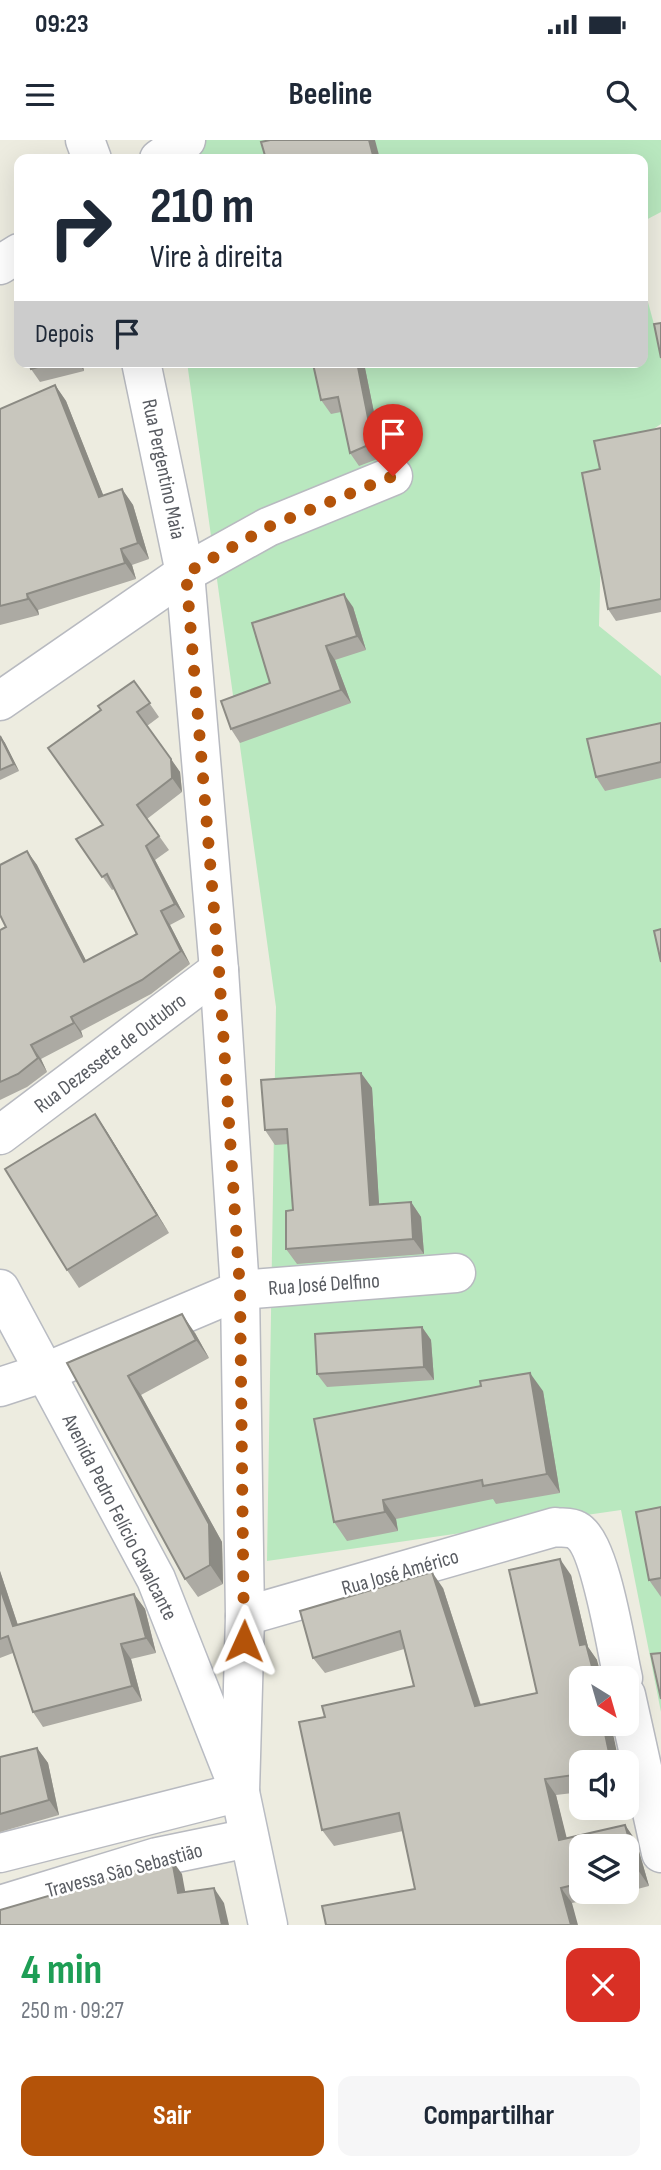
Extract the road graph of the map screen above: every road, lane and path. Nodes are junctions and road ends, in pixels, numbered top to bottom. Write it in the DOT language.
graph roads {
  1 [pos="186,140"];
  2 [pos="166,154"];
  3 [pos="142,368"];
  4 [pos="393,476"];
  5 [pos="186,573"];
  6 [pos="0,701"];
  7 [pos="219,970"];
  8 [pos="0,1135"];
  9 [pos="456,1273"];
  10 [pos="0,1289"];
  11 [pos="240,1290"];
  12 [pos="46,1372"];
  13 [pos="0,1387"];
  14 [pos="245,1616"];
  15 [pos="620,1666"];
  16 [pos="635,1736"];
  17 [pos="240,1792"];
  18 [pos="248,1838"];
  19 [pos="0,1853"];
  20 [pos="661,1853"];
  21 [pos="0,1905"];
  22 [pos="268,1925"];
  1 -- 2 [label="street"];
  3 -- 5 [label="street, Rua Pergentino Maia"];
  4 -- 5 [label="street"];
  5 -- 6 [label="street"];
  5 -- 7 [label="street, Rua Pergentino Maia"];
  7 -- 8 [label="street, Rua Dezessete de Outubro"];
  7 -- 11 [label="street, Rua Pergentino Maia"];
  9 -- 11 [label="street, Rua José Delfino"];
  10 -- 12 [label="street, Avenida Pedro Felício Cavalcante"];
  11 -- 12 [label="street, Rua José Delfino"];
  11 -- 14 [label="street, Rua Pergentino Maia"];
  12 -- 13 [label="street, Rua José Delfino"];
  12 -- 17 [label="street, Avenida Pedro Felício Cavalcante"];
  14 -- 15 [label="street, Rua José Américo"];
  14 -- 17 [label="street, Rua Pergentino Maia"];
  16 -- 20 [label="street"];
  17 -- 18 [label="street"];
  17 -- 19 [label="street"];
  18 -- 21 [label="street, Travessa São Sebastião"];
  18 -- 22 [label="street"];
}
